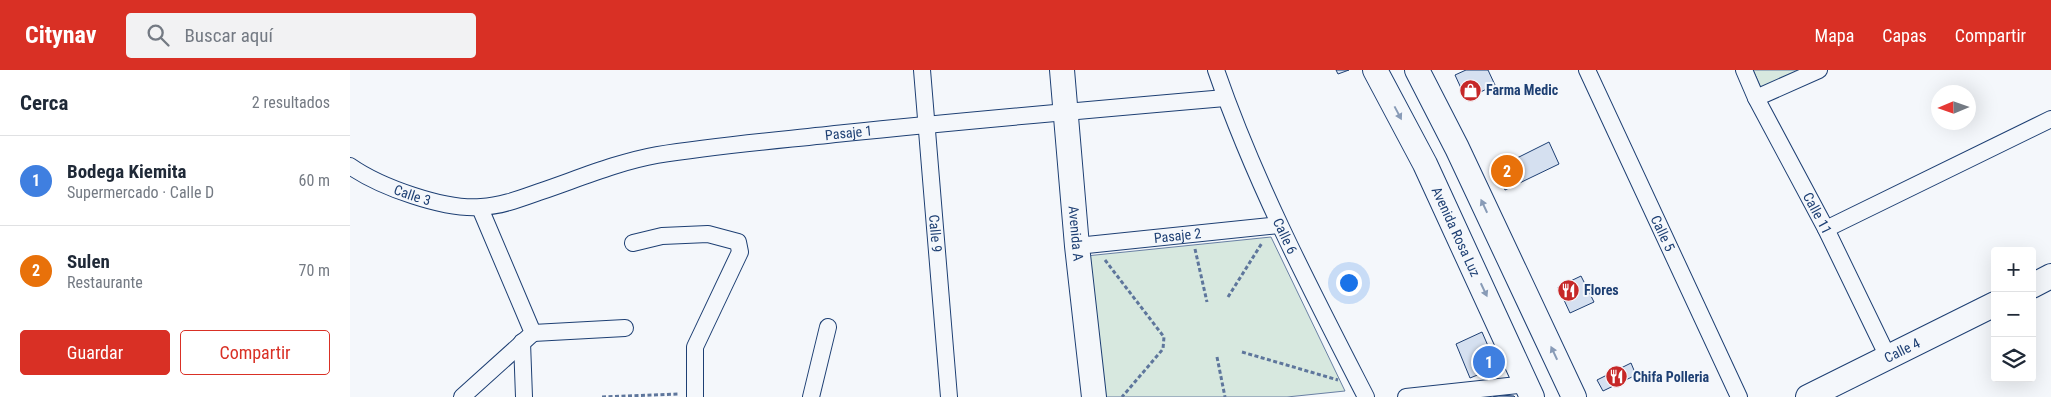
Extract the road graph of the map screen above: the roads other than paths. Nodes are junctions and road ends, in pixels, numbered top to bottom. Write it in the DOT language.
graph roads {
  1 [pos="922,70"];
  2 [pos="1062,70"];
  3 [pos="1216,70"];
  4 [pos="1374,70"];
  5 [pos="1417,70"];
  6 [pos="1587,70"];
  7 [pos="1744,70"];
  8 [pos="1819,70"];
  9 [pos="1225,98"];
  10 [pos="1756,98"];
  11 [pos="1067,112"];
  12 [pos="2051,119"];
  13 [pos="928,124"];
  14 [pos="350,166"];
  15 [pos="480,208"];
  16 [pos="1276,225"];
  17 [pos="1826,229"];
  18 [pos="633,243"];
  19 [pos="1085,245"];
  20 [pos="2051,276"];
  21 [pos="2036,284"];
  22 [pos="1991,306"];
  23 [pos="828,327"];
  24 [pos="626,328"];
  25 [pos="528,337"];
  26 [pos="1888,358"];
  27 [pos="1530,391"];
  28 [pos="1363,392"];
  29 [pos="695,395"];
  30 [pos="462,397"];
  31 [pos="524,397"];
  32 [pos="811,397"];
  33 [pos="949,397"];
  34 [pos="1094,397"];
  35 [pos="1406,397"];
  36 [pos="1574,397"];
  37 [pos="1739,397"];
  38 [pos="1808,397"];
  1 -- 13 [label="street, Calle 9"];
  2 -- 11 [label="street, Avenida A"];
  3 -- 9 [label="street, Calle 6"];
  4 -- 27 [label="street, Avenida Rosa Luz, one-way"];
  36 -- 5 [label="street, one-way"];
  6 -- 37 [label="street, Calle 5"];
  7 -- 10 [label="street, Calle 11"];
  8 -- 10 [label="street"];
  9 -- 11 [label="street, Pasaje 1"];
  9 -- 16 [label="street, Calle 6"];
  10 -- 17 [label="street, Calle 11"];
  11 -- 13 [label="street, Pasaje 1"];
  11 -- 19 [label="street, Avenida A"];
  12 -- 17 [label="street"];
  13 -- 15 [label="street, Pasaje 1"];
  13 -- 33 [label="street, Calle 9"];
  14 -- 15 [label="street, Calle 3"];
  15 -- 25 [label="street"];
  16 -- 19 [label="street, Pasaje 2"];
  16 -- 28 [label="street, Calle 6"];
  17 -- 26 [label="street, Calle 11"];
  18 -- 29 [label="street"];
  19 -- 34 [label="street, Avenida A"];
  20 -- 21 [label="street"];
  22 -- 26 [label="street, Calle 4"];
  23 -- 32 [label="street"];
  24 -- 25 [label="street"];
  25 -- 30 [label="street"];
  25 -- 31 [label="street"];
  26 -- 38 [label="street, Calle 4"];
  27 -- 35 [label="street"];
}
